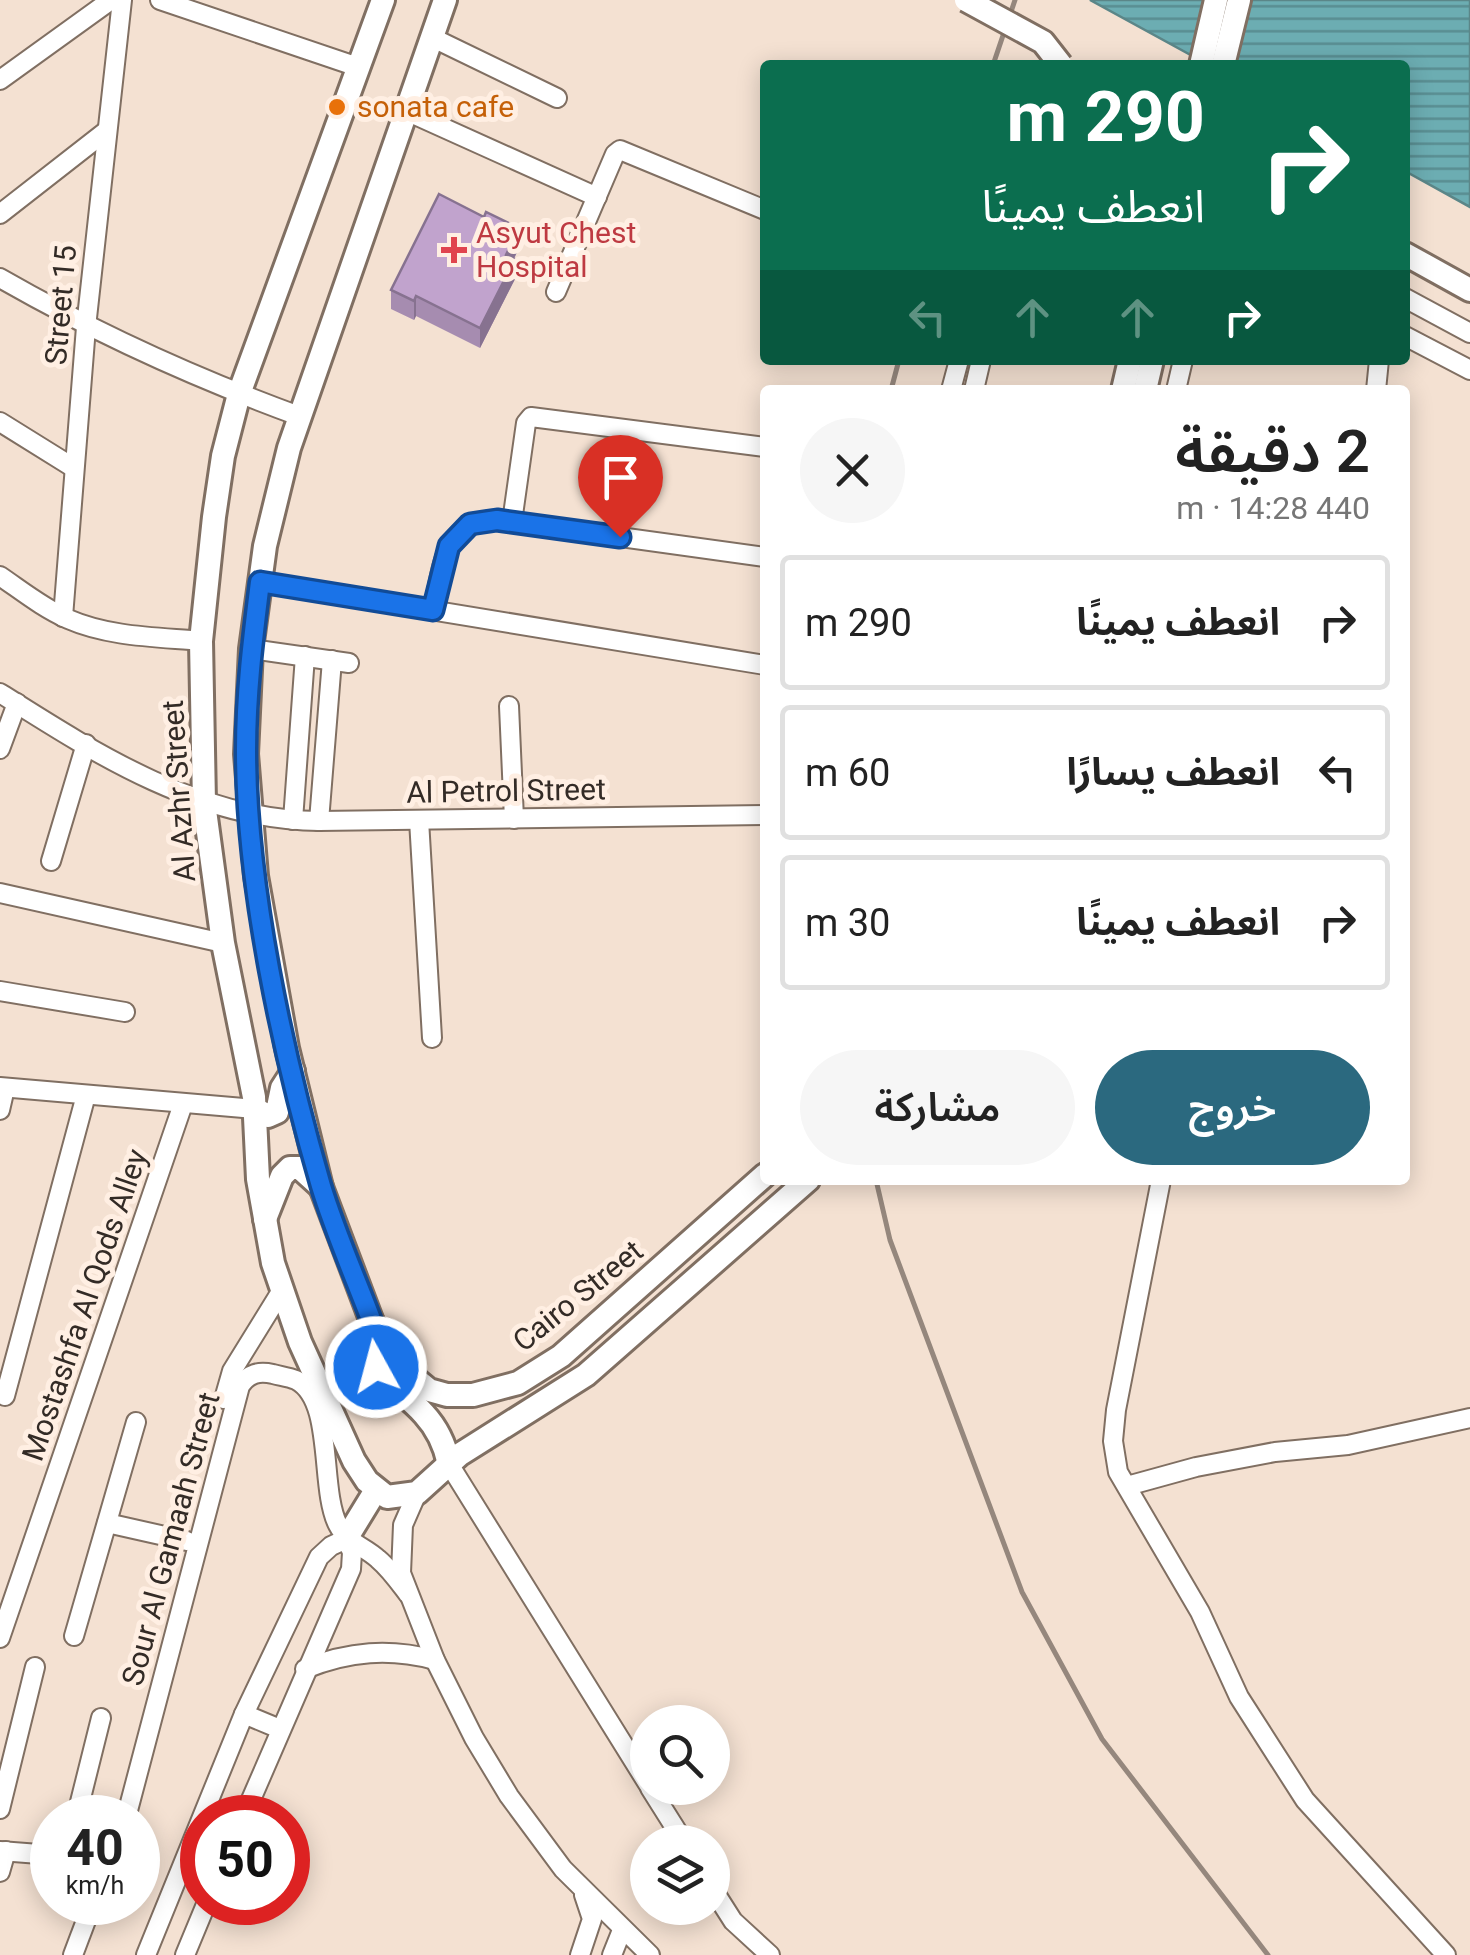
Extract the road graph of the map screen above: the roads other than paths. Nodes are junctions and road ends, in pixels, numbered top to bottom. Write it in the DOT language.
graph roads {
  1 [pos="110,0"];
  2 [pos="122,0"];
  3 [pos="160,0"];
  4 [pos="221,0"];
  5 [pos="383,0"];
  6 [pos="445,0"];
  7 [pos="966,0"];
  8 [pos="1216,0"];
  9 [pos="1240,0"];
  10 [pos="214,18"];
  11 [pos="431,37"];
  12 [pos="1057,60"];
  13 [pos="1202,60"];
  14 [pos="1224,60"];
  15 [pos="358,66"];
  16 [pos="0,80"];
  17 [pos="558,98"];
  18 [pos="404,110"];
  19 [pos="104,132"];
  20 [pos="597,198"];
  21 [pos="760,208"];
  22 [pos="0,214"];
  23 [pos="1410,257"];
  24 [pos="0,278"];
  25 [pos="1470,290"];
  26 [pos="556,292"];
  27 [pos="1410,301"];
  28 [pos="86,327"];
  29 [pos="1470,333"];
  30 [pos="1410,339"];
  31 [pos="1470,370"];
  32 [pos="238,394"];
  33 [pos="299,416"];
  34 [pos="0,422"];
  35 [pos="760,446"];
  36 [pos="74,468"];
  37 [pos="512,522"];
  38 [pos="760,556"];
  39 [pos="0,576"];
  40 [pos="260,582"];
  41 [pos="433,610"];
  42 [pos="63,617"];
  43 [pos="201,641"];
  44 [pos="251,649"];
  45 [pos="305,656"];
  46 [pos="760,664"];
  47 [pos="0,692"];
  48 [pos="17,703"];
  49 [pos="509,706"];
  50 [pos="86,744"];
  51 [pos="0,749"];
  52 [pos="204,803"];
  53 [pos="249,814"];
  54 [pos="760,815"];
  55 [pos="514,818"];
  56 [pos="293,820"];
  57 [pos="418,820"];
  58 [pos="319,821"];
  59 [pos="51,861"];
  60 [pos="0,893"];
  61 [pos="223,943"];
  62 [pos="0,991"];
  63 [pos="124,1012"];
  64 [pos="432,1038"];
  65 [pos="292,1072"];
  66 [pos="2,1088"];
  67 [pos="86,1095"];
  68 [pos="182,1104"];
  69 [pos="255,1109"];
  70 [pos="0,1110"];
  71 [pos="760,1178"];
  72 [pos="802,1185"];
  73 [pos="1160,1185"];
  74 [pos="321,1187"];
  75 [pos="264,1224"];
  76 [pos="282,1290"];
  77 [pos="372,1322"];
  78 [pos="5,1396"];
  79 [pos="1470,1418"];
  80 [pos="136,1422"];
  81 [pos="449,1464"];
  82 [pos="1128,1486"];
  83 [pos="376,1490"];
  84 [pos="417,1493"];
  85 [pos="107,1523"];
  86 [pos="346,1539"];
  87 [pos="188,1541"];
  88 [pos="408,1594"];
  89 [pos="74,1636"];
  90 [pos="0,1638"];
  91 [pos="436,1660"];
  92 [pos="36,1667"];
  93 [pos="305,1669"];
  94 [pos="244,1714"];
  95 [pos="101,1718"];
  96 [pos="280,1729"];
  97 [pos="630,1755"];
  98 [pos="82,1795"];
  99 [pos="121,1795"];
  100 [pos="132,1795"];
  101 [pos="252,1795"];
  102 [pos="0,1809"];
  103 [pos="3,1851"];
  104 [pos="30,1853"];
  105 [pos="0,1872"];
  106 [pos="576,1882"];
  107 [pos="730,1916"];
  108 [pos="84,1925"];
  109 [pos="197,1925"];
  110 [pos="622,1930"];
  111 [pos="73,1955"];
  112 [pos="146,1955"];
  113 [pos="184,1955"];
  114 [pos="580,1955"];
  115 [pos="612,1955"];
  116 [pos="650,1955"];
  117 [pos="770,1955"];
  118 [pos="1446,1955"];
  1 -- 16 [label="street"];
  2 -- 19 [label="street, Street 15"];
  3 -- 10 [label="street"];
  4 -- 10 [label="street"];
  5 -- 15 [label="main road, Al Azhr Street"];
  6 -- 11 [label="main road"];
  7 -- 12 [label="main road, bridge"];
  8 -- 13 [label="main road"];
  9 -- 14 [label="main road"];
  10 -- 15 [label="street"];
  11 -- 17 [label="street"];
  11 -- 18 [label="main road"];
  15 -- 32 [label="main road, Al Azhr Street"];
  18 -- 20 [label="street"];
  18 -- 33 [label="main road"];
  19 -- 22 [label="street"];
  19 -- 28 [label="street, Street 15"];
  20 -- 21 [label="street"];
  20 -- 26 [label="street"];
  23 -- 25 [label="main road"];
  24 -- 28 [label="street"];
  27 -- 29 [label="street"];
  28 -- 32 [label="street"];
  28 -- 36 [label="street, Street 15"];
  30 -- 31 [label="street"];
  32 -- 33 [label="street"];
  32 -- 43 [label="main road, Al Azhr Street"];
  33 -- 40 [label="main road"];
  34 -- 36 [label="street"];
  35 -- 37 [label="street"];
  36 -- 42 [label="street, Street 15"];
  37 -- 38 [label="street"];
  37 -- 41 [label="street"];
  39 -- 42 [label="street"];
  40 -- 41 [label="street"];
  40 -- 44 [label="main road"];
  41 -- 46 [label="street"];
  42 -- 43 [label="street"];
  43 -- 52 [label="main road, Al Azhr Street"];
  44 -- 45 [label="street"];
  44 -- 53 [label="main road"];
  45 -- 56 [label="street"];
  45 -- 58 [label="street"];
  47 -- 48 [label="street, Al Petrol Street"];
  48 -- 50 [label="street, Al Petrol Street"];
  48 -- 51 [label="street"];
  49 -- 55 [label="street"];
  50 -- 52 [label="street, Al Petrol Street"];
  50 -- 59 [label="street"];
  52 -- 53 [label="street, Al Petrol Street"];
  52 -- 61 [label="main road, Al Azhr Street"];
  53 -- 56 [label="street, Al Petrol Street"];
  53 -- 65 [label="main road"];
  54 -- 55 [label="street, Al Petrol Street"];
  55 -- 57 [label="street, Al Petrol Street"];
  56 -- 58 [label="street, Al Petrol Street"];
  57 -- 58 [label="street, Al Petrol Street"];
  57 -- 64 [label="street"];
  60 -- 61 [label="street"];
  61 -- 69 [label="main road, Al Azhr Street"];
  62 -- 63 [label="street"];
  65 -- 69 [label="main road"];
  65 -- 74 [label="main road"];
  66 -- 67 [label="street"];
  66 -- 70 [label="street"];
  67 -- 68 [label="street"];
  67 -- 78 [label="street"];
  68 -- 69 [label="street"];
  68 -- 90 [label="street, Mostashfa Al Qods Alley"];
  69 -- 75 [label="main road, Al Azhr Street"];
  71 -- 77 [label="main road, Cairo Street"];
  72 -- 81 [label="main road, Cairo Street"];
  73 -- 82 [label="street"];
  74 -- 75 [label="main road"];
  74 -- 77 [label="main road"];
  75 -- 76 [label="main road, Al Azhr Street"];
  76 -- 83 [label="main road, Al Azhr Street"];
  76 -- 87 [label="street, Sour Al Gamaah Street"];
  77 -- 81 [label="main road"];
  79 -- 82 [label="street"];
  80 -- 85 [label="street"];
  81 -- 84 [label="main road"];
  81 -- 97 [label="street"];
  82 -- 118 [label="street"];
  83 -- 84 [label="main road"];
  83 -- 86 [label="main road"];
  84 -- 88 [label="street"];
  85 -- 87 [label="street"];
  85 -- 89 [label="street"];
  86 -- 88 [label="street"];
  86 -- 93 [label="street"];
  86 -- 94 [label="street"];
  86 -- 100 [label="street, Sour Al Gamaah Street"];
  87 -- 99 [label="street, Sour Al Gamaah Street"];
  88 -- 91 [label="street"];
  91 -- 93 [label="street"];
  91 -- 106 [label="street"];
  92 -- 102 [label="street"];
  93 -- 96 [label="street"];
  94 -- 96 [label="street"];
  94 -- 112 [label="street"];
  95 -- 98 [label="street"];
  96 -- 101 [label="street"];
  103 -- 104 [label="street"];
  103 -- 105 [label="street"];
  106 -- 110 [label="street"];
  106 -- 114 [label="street"];
  107 -- 117 [label="street"];
  108 -- 111 [label="street"];
  109 -- 113 [label="street"];
  110 -- 115 [label="street"];
  110 -- 116 [label="street"];
}
